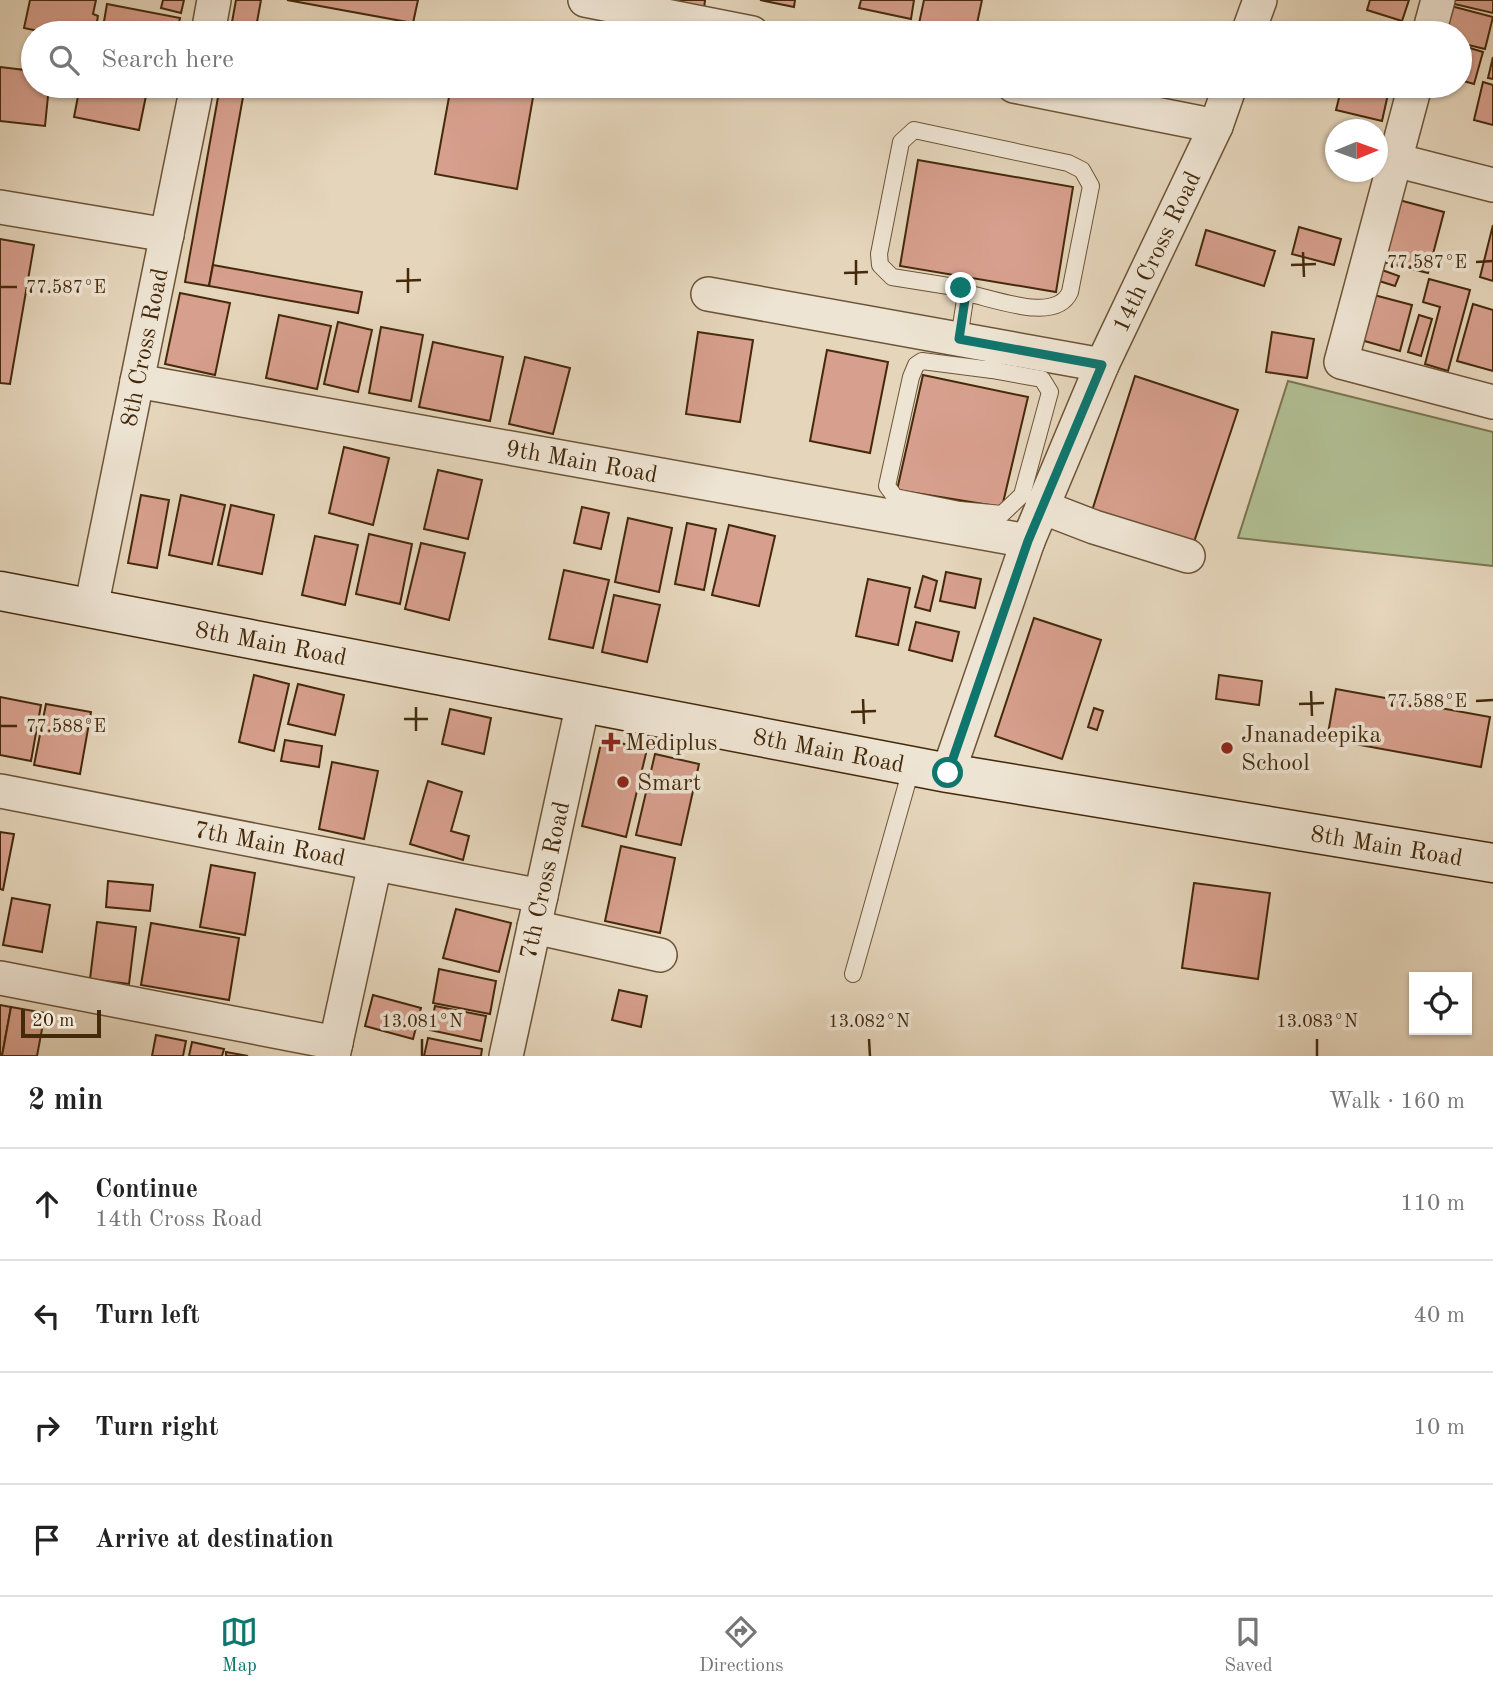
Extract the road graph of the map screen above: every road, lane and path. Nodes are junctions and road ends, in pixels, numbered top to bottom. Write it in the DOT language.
graph roads {
  1 [pos="214,0"];
  2 [pos="585,0"];
  3 [pos="1260,0"];
  4 [pos="1438,0"];
  5 [pos="210,21"];
  6 [pos="691,21"];
  7 [pos="1252,21"];
  8 [pos="1432,21"];
  9 [pos="195,98"];
  10 [pos="1075,98"];
  11 [pos="1226,98"];
  12 [pos="1412,98"];
  13 [pos="1216,126"];
  14 [pos="1395,160"];
  15 [pos="1493,185"];
  16 [pos="0,206"];
  17 [pos="167,235"];
  18 [pos="966,293"];
  19 [pos="708,294"];
  20 [pos="959,339"];
  21 [pos="994,358"];
  22 [pos="1102,365"];
  23 [pos="137,381"];
  24 [pos="1493,402"];
  25 [pos="1042,507"];
  26 [pos="959,519"];
  27 [pos="1028,541"];
  28 [pos="1188,556"];
  29 [pos="0,591"];
  30 [pos="91,608"];
  31 [pos="583,703"];
  32 [pos="930,769"];
  33 [pos="0,792"];
  34 [pos="1493,863"];
  35 [pos="375,864"];
  36 [pos="538,911"];
  37 [pos="660,955"];
  38 [pos="853,974"];
  39 [pos="0,978"];
  40 [pos="334,1050"];
  41 [pos="506,1056"];
  1 -- 5 [label="street"];
  2 -- 6 [label="street"];
  3 -- 7 [label="street"];
  4 -- 8 [label="street"];
  9 -- 17 [label="street, 8th Cross Road"];
  10 -- 13 [label="street"];
  11 -- 13 [label="street, 14th Cross Road"];
  12 -- 14 [label="street"];
  13 -- 22 [label="street, 14th Cross Road"];
  14 -- 15 [label="street"];
  14 -- 24 [label="street"];
  16 -- 17 [label="street"];
  17 -- 23 [label="street, 8th Cross Road"];
  18 -- 18 [label="lane"];
  18 -- 20 [label="lane"];
  19 -- 20 [label="street"];
  20 -- 21 [label="street"];
  21 -- 22 [label="street"];
  21 -- 26 [label="lane"];
  21 -- 26 [label="lane"];
  22 -- 25 [label="street, 14th Cross Road"];
  23 -- 26 [label="street, 9th Main Road"];
  23 -- 30 [label="street, 8th Cross Road"];
  25 -- 27 [label="street, 14th Cross Road"];
  25 -- 28 [label="street"];
  26 -- 27 [label="street, 9th Main Road"];
  27 -- 32 [label="street, 14th Cross Road"];
  29 -- 30 [label="street, 8th Main Road"];
  30 -- 31 [label="street, 8th Main Road"];
  31 -- 32 [label="street, 8th Main Road"];
  31 -- 36 [label="street, 7th Cross Road"];
  32 -- 34 [label="street, 8th Main Road"];
  32 -- 38 [label="lane"];
  33 -- 35 [label="street, 7th Main Road"];
  35 -- 36 [label="street, 7th Main Road"];
  35 -- 40 [label="street"];
  36 -- 37 [label="street, 7th Main Road"];
  36 -- 41 [label="street, 7th Cross Road"];
  39 -- 40 [label="street"];
}
